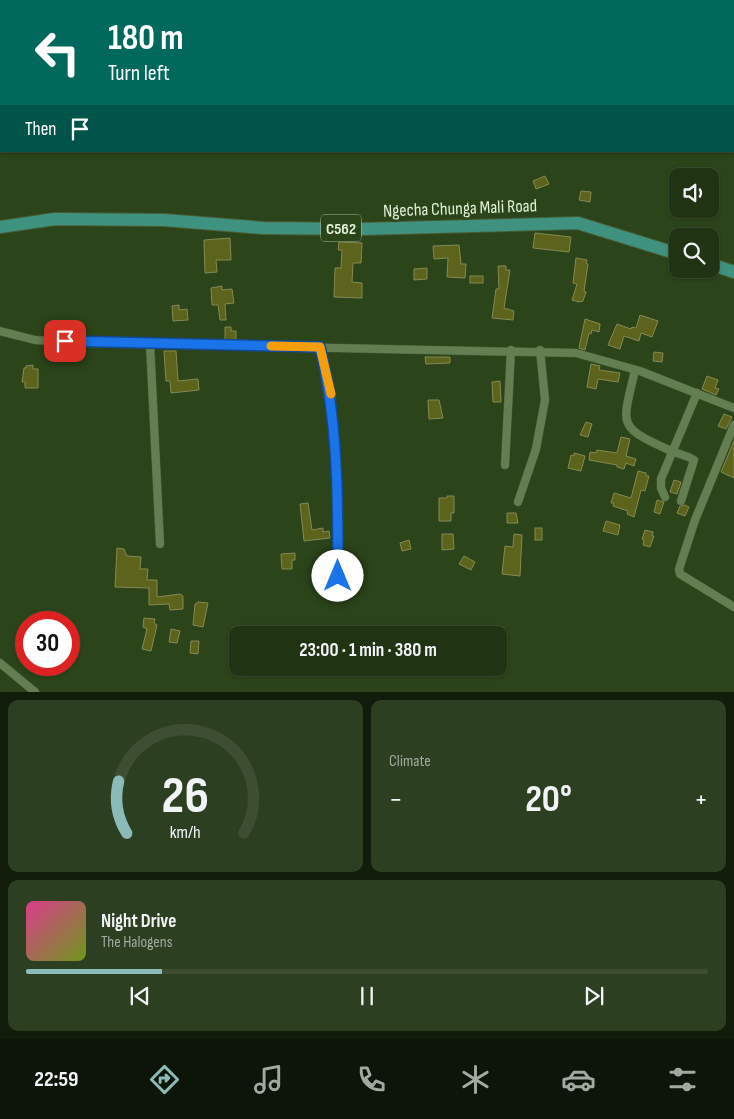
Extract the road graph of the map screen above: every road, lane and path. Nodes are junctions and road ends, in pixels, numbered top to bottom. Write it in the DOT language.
graph roads {
  1 [pos="0,227"];
  2 [pos="669,251"];
  3 [pos="719,267"];
  4 [pos="734,272"];
  5 [pos="0,331"];
  6 [pos="150,344"];
  7 [pos="320,347"];
  8 [pos="511,350"];
  9 [pos="540,350"];
  10 [pos="635,370"];
  11 [pos="697,393"];
  12 [pos="734,408"];
  13 [pos="734,425"];
  14 [pos="671,451"];
  15 [pos="505,465"];
  16 [pos="665,497"];
  17 [pos="681,501"];
  18 [pos="518,502"];
  19 [pos="160,544"];
  20 [pos="338,576"];
  21 [pos="734,607"];
  22 [pos="0,663"];
  23 [pos="31,690"];
  1 -- 2 [label="main road, Ngecha Chunga Mali Road / C562"];
  3 -- 4 [label="main road"];
  5 -- 6 [label="street"];
  6 -- 7 [label="street"];
  6 -- 19 [label="street"];
  7 -- 8 [label="street"];
  7 -- 20 [label="street"];
  8 -- 9 [label="street"];
  8 -- 15 [label="street"];
  9 -- 10 [label="street"];
  9 -- 18 [label="street"];
  10 -- 11 [label="street"];
  10 -- 14 [label="street"];
  11 -- 12 [label="street"];
  11 -- 14 [label="street"];
  13 -- 21 [label="street"];
  14 -- 16 [label="street"];
  14 -- 17 [label="street"];
  22 -- 23 [label="street"];
}
